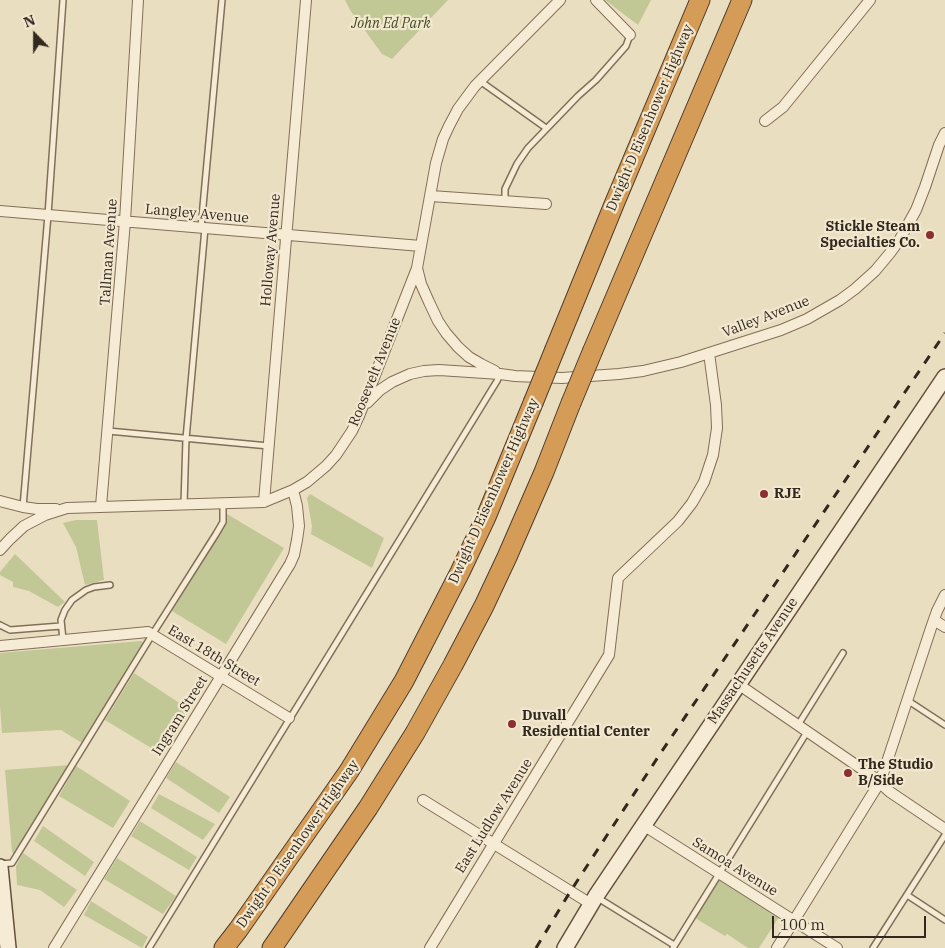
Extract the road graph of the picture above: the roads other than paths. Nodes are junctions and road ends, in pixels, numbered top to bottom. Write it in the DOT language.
graph roads {
  1 [pos="63,0"];
  2 [pos="138,0"];
  3 [pos="222,0"];
  4 [pos="306,0"];
  5 [pos="560,0"];
  6 [pos="596,0"];
  7 [pos="700,0"];
  8 [pos="742,0"];
  9 [pos="870,0"];
  10 [pos="630,35"];
  11 [pos="480,81"];
  12 [pos="765,121"];
  13 [pos="546,128"];
  14 [pos="945,133"];
  15 [pos="430,196"];
  16 [pos="505,202"];
  17 [pos="546,204"];
  18 [pos="0,211"];
  19 [pos="48,215"];
  20 [pos="125,222"];
  21 [pos="203,228"];
  22 [pos="286,236"];
  23 [pos="421,246"];
  24 [pos="417,268"];
  25 [pos="709,353"];
  26 [pos="500,374"];
  27 [pos="945,376"];
  28 [pos="363,408"];
  29 [pos="108,431"];
  30 [pos="186,439"];
  31 [pos="268,446"];
  32 [pos="293,490"];
  33 [pos="0,501"];
  34 [pos="264,502"];
  35 [pos="223,503"];
  36 [pos="184,504"];
  37 [pos="101,506"];
  38 [pos="23,507"];
  39 [pos="67,508"];
  40 [pos="0,550"];
  41 [pos="110,585"];
  42 [pos="945,595"];
  43 [pos="934,620"];
  44 [pos="0,625"];
  45 [pos="61,626"];
  46 [pos="945,627"];
  47 [pos="152,635"];
  48 [pos="63,640"];
  49 [pos="0,646"];
  50 [pos="843,653"];
  51 [pos="221,677"];
  52 [pos="738,684"];
  53 [pos="907,699"];
  54 [pos="289,718"];
  55 [pos="945,725"];
  56 [pos="798,726"];
  57 [pos="807,732"];
  58 [pos="879,781"];
  59 [pos="424,800"];
  60 [pos="643,825"];
  61 [pos="945,828"];
  62 [pos="945,835"];
  63 [pos="493,844"];
  64 [pos="0,866"];
  65 [pos="719,874"];
  66 [pos="906,895"];
  67 [pos="593,900"];
  68 [pos="945,920"];
  69 [pos="794,921"];
  70 [pos="674,947"];
  71 [pos="8,948"];
  72 [pos="54,948"];
  73 [pos="149,948"];
  74 [pos="224,948"];
  75 [pos="272,948"];
  76 [pos="430,948"];
  77 [pos="564,948"];
  78 [pos="776,948"];
  79 [pos="837,948"];
  80 [pos="873,948"];
  1 -- 19 [label="lane"];
  2 -- 20 [label="street, Tallman Avenue"];
  3 -- 21 [label="lane"];
  4 -- 22 [label="street, Holloway Avenue"];
  5 -- 11 [label="street, Roosevelt Avenue"];
  6 -- 10 [label="street"];
  7 -- 74 [label="highway, Dwight D Eisenhower Highway, bridge"];
  8 -- 75 [label="highway, bridge"];
  9 -- 12 [label="street"];
  10 -- 13 [label="lane"];
  11 -- 13 [label="lane"];
  11 -- 15 [label="street, Roosevelt Avenue"];
  13 -- 16 [label="lane"];
  14 -- 25 [label="street, Valley Avenue"];
  15 -- 16 [label="street"];
  15 -- 23 [label="street, Roosevelt Avenue"];
  16 -- 17 [label="street"];
  18 -- 19 [label="street, Langley Avenue"];
  19 -- 20 [label="street, Langley Avenue"];
  19 -- 38 [label="lane"];
  20 -- 21 [label="street, Langley Avenue"];
  20 -- 29 [label="street, Tallman Avenue"];
  21 -- 22 [label="street, Langley Avenue"];
  21 -- 30 [label="lane"];
  22 -- 23 [label="street, Langley Avenue"];
  22 -- 31 [label="street, Holloway Avenue"];
  23 -- 24 [label="street, Roosevelt Avenue"];
  24 -- 26 [label="street, Valley Avenue"];
  24 -- 28 [label="street, Roosevelt Avenue"];
  25 -- 26 [label="street, Valley Avenue"];
  25 -- 63 [label="street, East Ludlow Avenue"];
  26 -- 28 [label="street, Valley Avenue"];
  26 -- 54 [label="lane"];
  27 -- 52 [label="street, Massachusetts Avenue"];
  28 -- 32 [label="street, Roosevelt Avenue"];
  29 -- 30 [label="lane"];
  29 -- 37 [label="street, Tallman Avenue"];
  30 -- 31 [label="lane"];
  30 -- 36 [label="lane"];
  31 -- 34 [label="street, Holloway Avenue"];
  32 -- 34 [label="street, Roosevelt Avenue"];
  32 -- 51 [label="street, Ingram Street"];
  33 -- 38 [label="street"];
  34 -- 35 [label="street, Roosevelt Avenue"];
  35 -- 36 [label="street, Roosevelt Avenue"];
  35 -- 47 [label="lane"];
  36 -- 37 [label="street, Roosevelt Avenue"];
  37 -- 39 [label="street, Roosevelt Avenue"];
  38 -- 39 [label="street"];
  39 -- 40 [label="street, Roosevelt Avenue"];
  41 -- 45 [label="lane"];
  42 -- 43 [label="street"];
  43 -- 46 [label="street"];
  43 -- 53 [label="street"];
  44 -- 45 [label="lane"];
  45 -- 48 [label="lane"];
  47 -- 48 [label="street, East 18th Street"];
  47 -- 51 [label="street, East 18th Street"];
  47 -- 64 [label="lane"];
  48 -- 49 [label="street, East 18th Street"];
  50 -- 56 [label="lane"];
  51 -- 54 [label="street, East 18th Street"];
  51 -- 72 [label="street, Ingram Street"];
  52 -- 56 [label="street"];
  52 -- 60 [label="street, Massachusetts Avenue"];
  53 -- 55 [label="lane"];
  53 -- 58 [label="street"];
  54 -- 73 [label="lane"];
  56 -- 57 [label="street"];
  57 -- 58 [label="street"];
  57 -- 65 [label="lane"];
  58 -- 61 [label="street"];
  58 -- 69 [label="street"];
  59 -- 63 [label="street"];
  60 -- 65 [label="street, Samoa Avenue"];
  60 -- 67 [label="street, Massachusetts Avenue"];
  62 -- 66 [label="lane"];
  63 -- 67 [label="street"];
  63 -- 76 [label="street, East Ludlow Avenue"];
  64 -- 71 [label="street"];
  65 -- 69 [label="street, Samoa Avenue"];
  65 -- 70 [label="lane"];
  66 -- 68 [label="lane"];
  66 -- 80 [label="lane"];
  67 -- 70 [label="lane"];
  67 -- 77 [label="street, Massachusetts Avenue"];
  69 -- 78 [label="street"];
  69 -- 79 [label="street, Samoa Avenue"];
}
